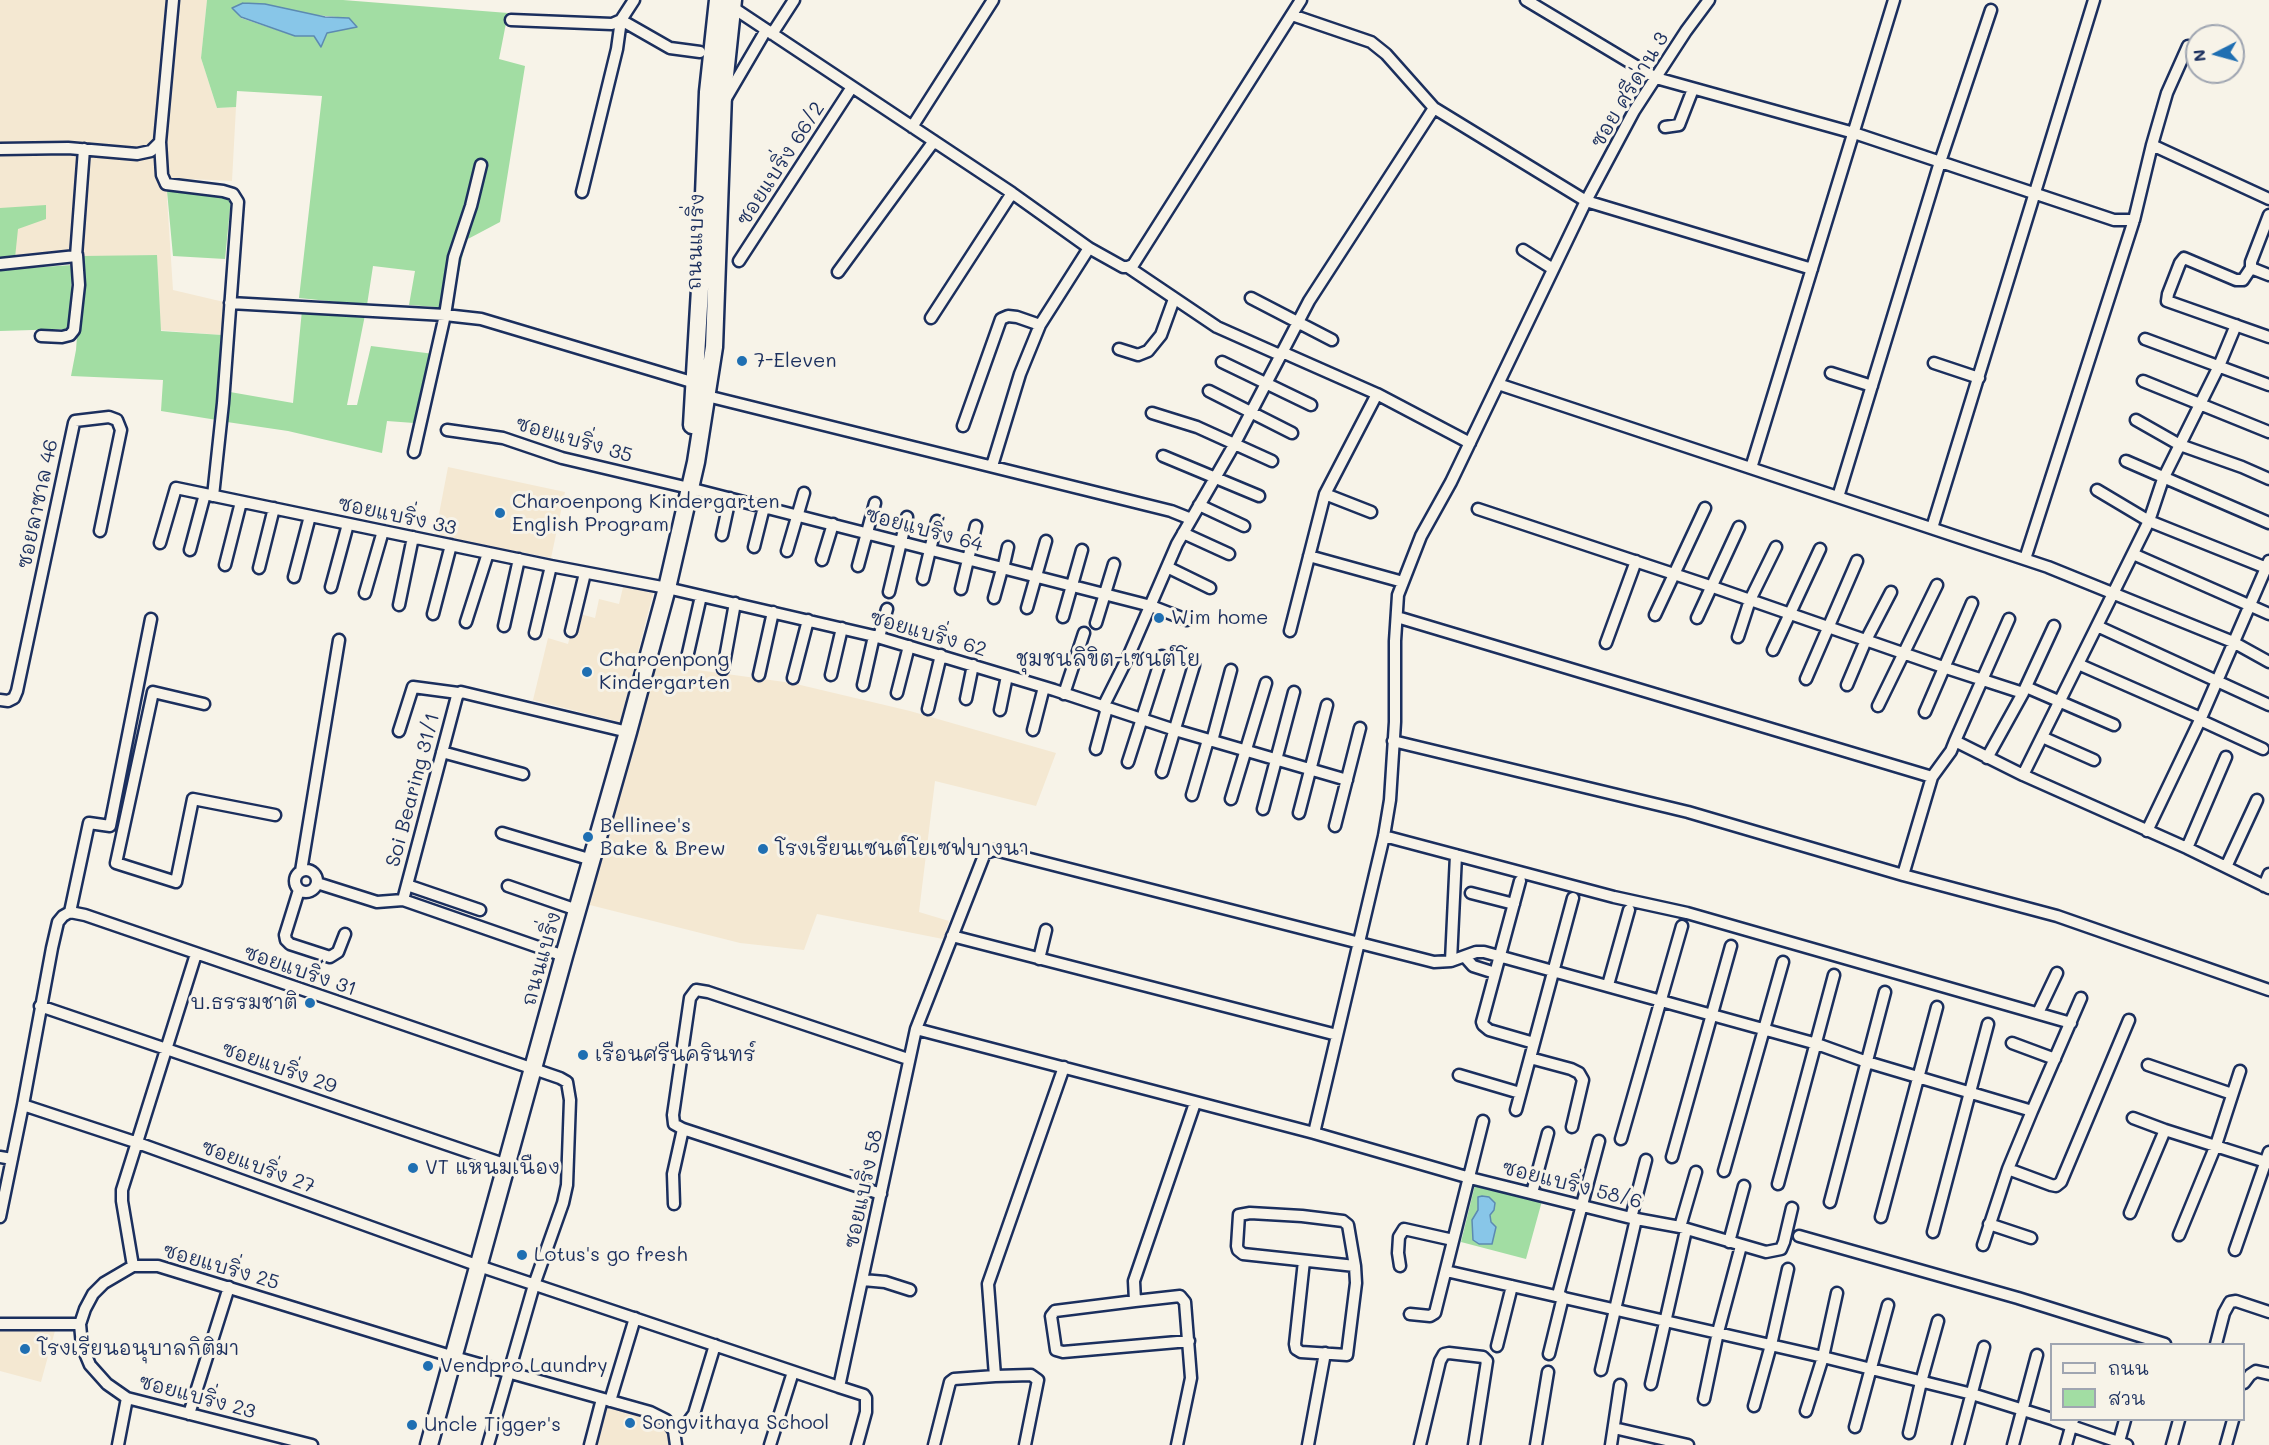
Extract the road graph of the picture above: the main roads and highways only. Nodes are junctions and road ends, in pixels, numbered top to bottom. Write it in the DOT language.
graph roads {
  1 [pos="723,2"];
  2 [pos="690,485"];
  3 [pos="429,1445"];
  1 -- 2 [label="main road, ถนนแบริ่ง"];
  1 -- 2 [label="main road, ถนนแบริ่ง"];
  2 -- 3 [label="main road, ถนนแบริ่ง"];
}
